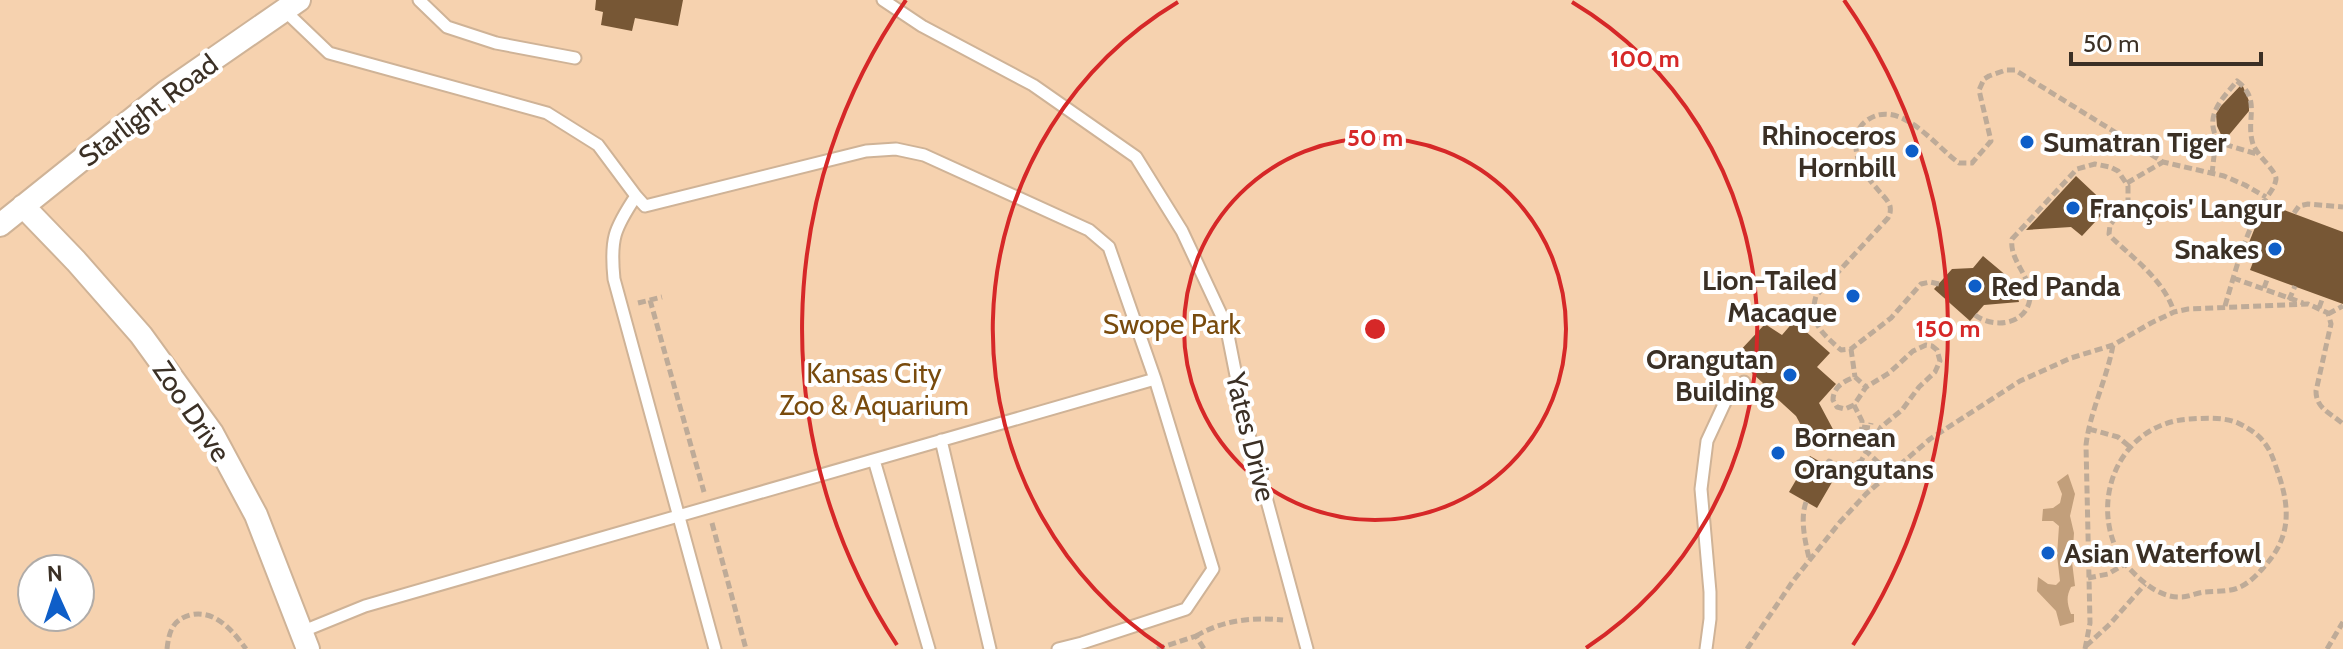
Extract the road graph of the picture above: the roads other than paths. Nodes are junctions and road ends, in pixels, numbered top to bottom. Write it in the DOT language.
graph roads {
  1 [pos="419,0"];
  2 [pos="883,0"];
  3 [pos="291,5"];
  4 [pos="575,58"];
  5 [pos="636,196"];
  6 [pos="23,206"];
  7 [pos="0,225"];
  8 [pos="1155,379"];
  9 [pos="1744,382"];
  10 [pos="941,440"];
  11 [pos="874,460"];
  12 [pos="679,516"];
  13 [pos="304,641"];
  14 [pos="715,649"];
  15 [pos="929,649"];
  16 [pos="990,649"];
  17 [pos="1058,649"];
  18 [pos="1307,649"];
  19 [pos="1706,649"];
  1 -- 4 [label="lane"];
  2 -- 18 [label="lane, Yates Drive"];
  3 -- 5 [label="lane"];
  3 -- 6 [label="street, Starlight Road"];
  5 -- 8 [label="lane"];
  5 -- 12 [label="lane"];
  6 -- 7 [label="street, Starlight Road"];
  6 -- 13 [label="street, Zoo Drive"];
  8 -- 10 [label="lane"];
  8 -- 17 [label="lane"];
  9 -- 19 [label="lane"];
  10 -- 11 [label="lane"];
  10 -- 16 [label="lane"];
  11 -- 12 [label="lane"];
  11 -- 15 [label="lane"];
  12 -- 13 [label="lane"];
  12 -- 14 [label="lane"];
}
